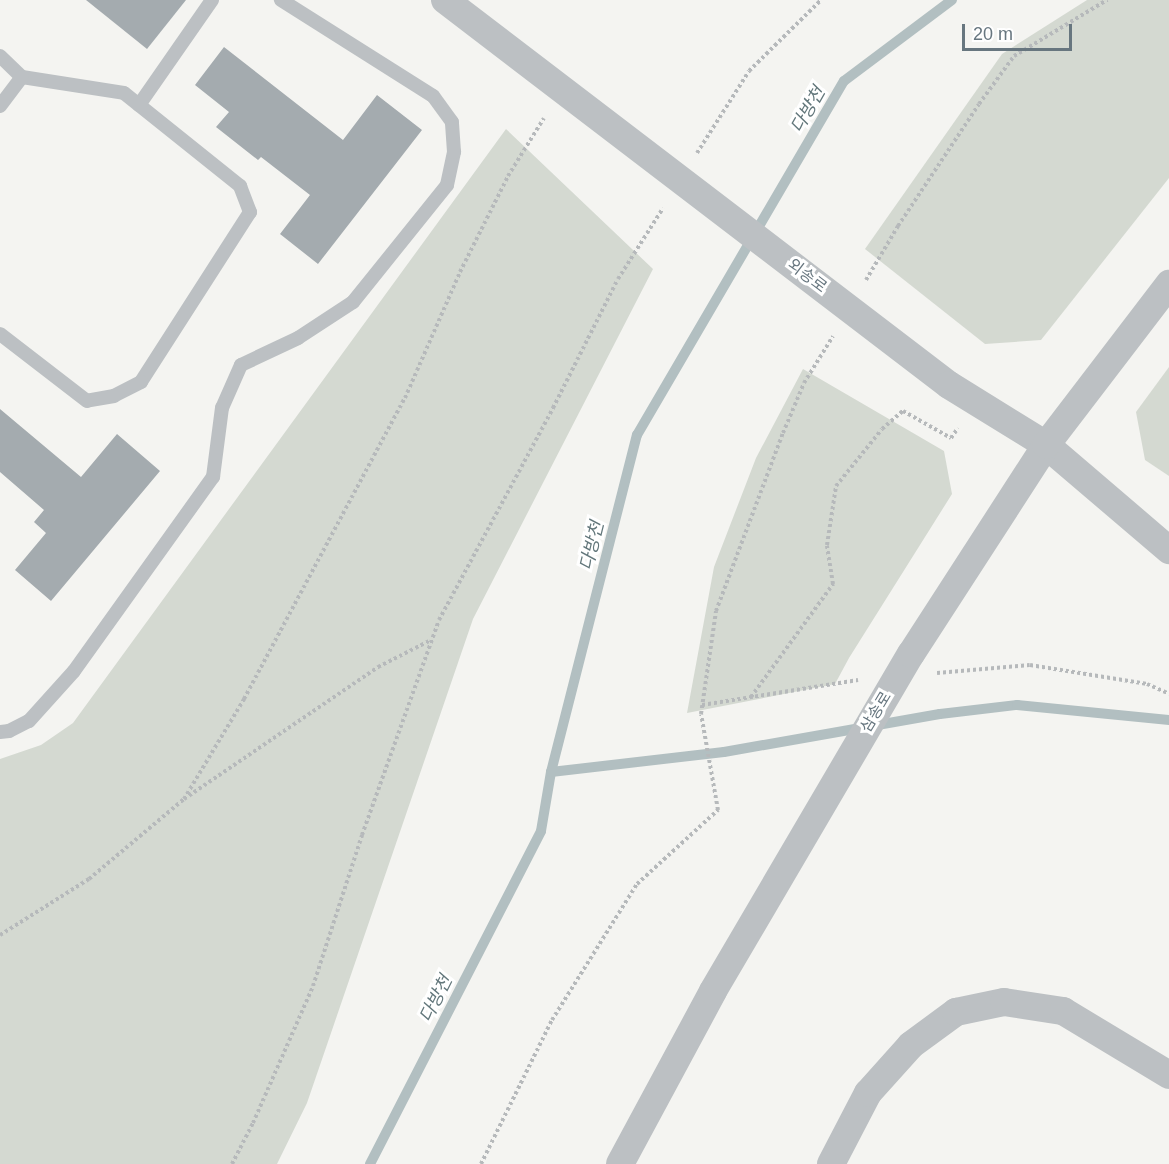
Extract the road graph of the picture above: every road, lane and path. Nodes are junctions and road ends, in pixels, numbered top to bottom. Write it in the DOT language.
graph roads {
  1 [pos="212,0"];
  2 [pos="281,0"];
  3 [pos="445,0"];
  4 [pos="821,0"];
  5 [pos="0,56"];
  6 [pos="22,77"];
  7 [pos="569,95"];
  8 [pos="139,105"];
  9 [pos="0,106"];
  10 [pos="693,160"];
  11 [pos="668,200"];
  12 [pos="1169,284"];
  13 [pos="0,334"];
  14 [pos="975,401"];
  15 [pos="1046,445"];
  16 [pos="1169,550"];
  17 [pos="432,639"];
  18 [pos="750,698"];
  19 [pos="701,714"];
  20 [pos="0,732"];
  21 [pos="184,799"];
  22 [pos="0,935"];
  23 [pos="1169,1076"];
  24 [pos="837,1162"];
  25 [pos="232,1164"];
  26 [pos="481,1164"];
  27 [pos="620,1164"];
  1 -- 8 [label="lane"];
  2 -- 20 [label="lane"];
  3 -- 7 [label="street, 외송로"];
  4 -- 10 [label="path"];
  5 -- 6 [label="lane"];
  6 -- 8 [label="lane"];
  6 -- 9 [label="lane"];
  7 -- 14 [label="street, 외송로"];
  7 -- 21 [label="path"];
  8 -- 13 [label="lane"];
  11 -- 17 [label="path"];
  12 -- 15 [label="street, 삼송로"];
  14 -- 15 [label="street, 외송로"];
  14 -- 18 [label="path"];
  15 -- 16 [label="street, 외송로"];
  15 -- 27 [label="street, 삼송로"];
  17 -- 21 [label="path"];
  17 -- 25 [label="path"];
  19 -- 26 [label="path"];
  21 -- 22 [label="path"];
  23 -- 24 [label="street"];
}
